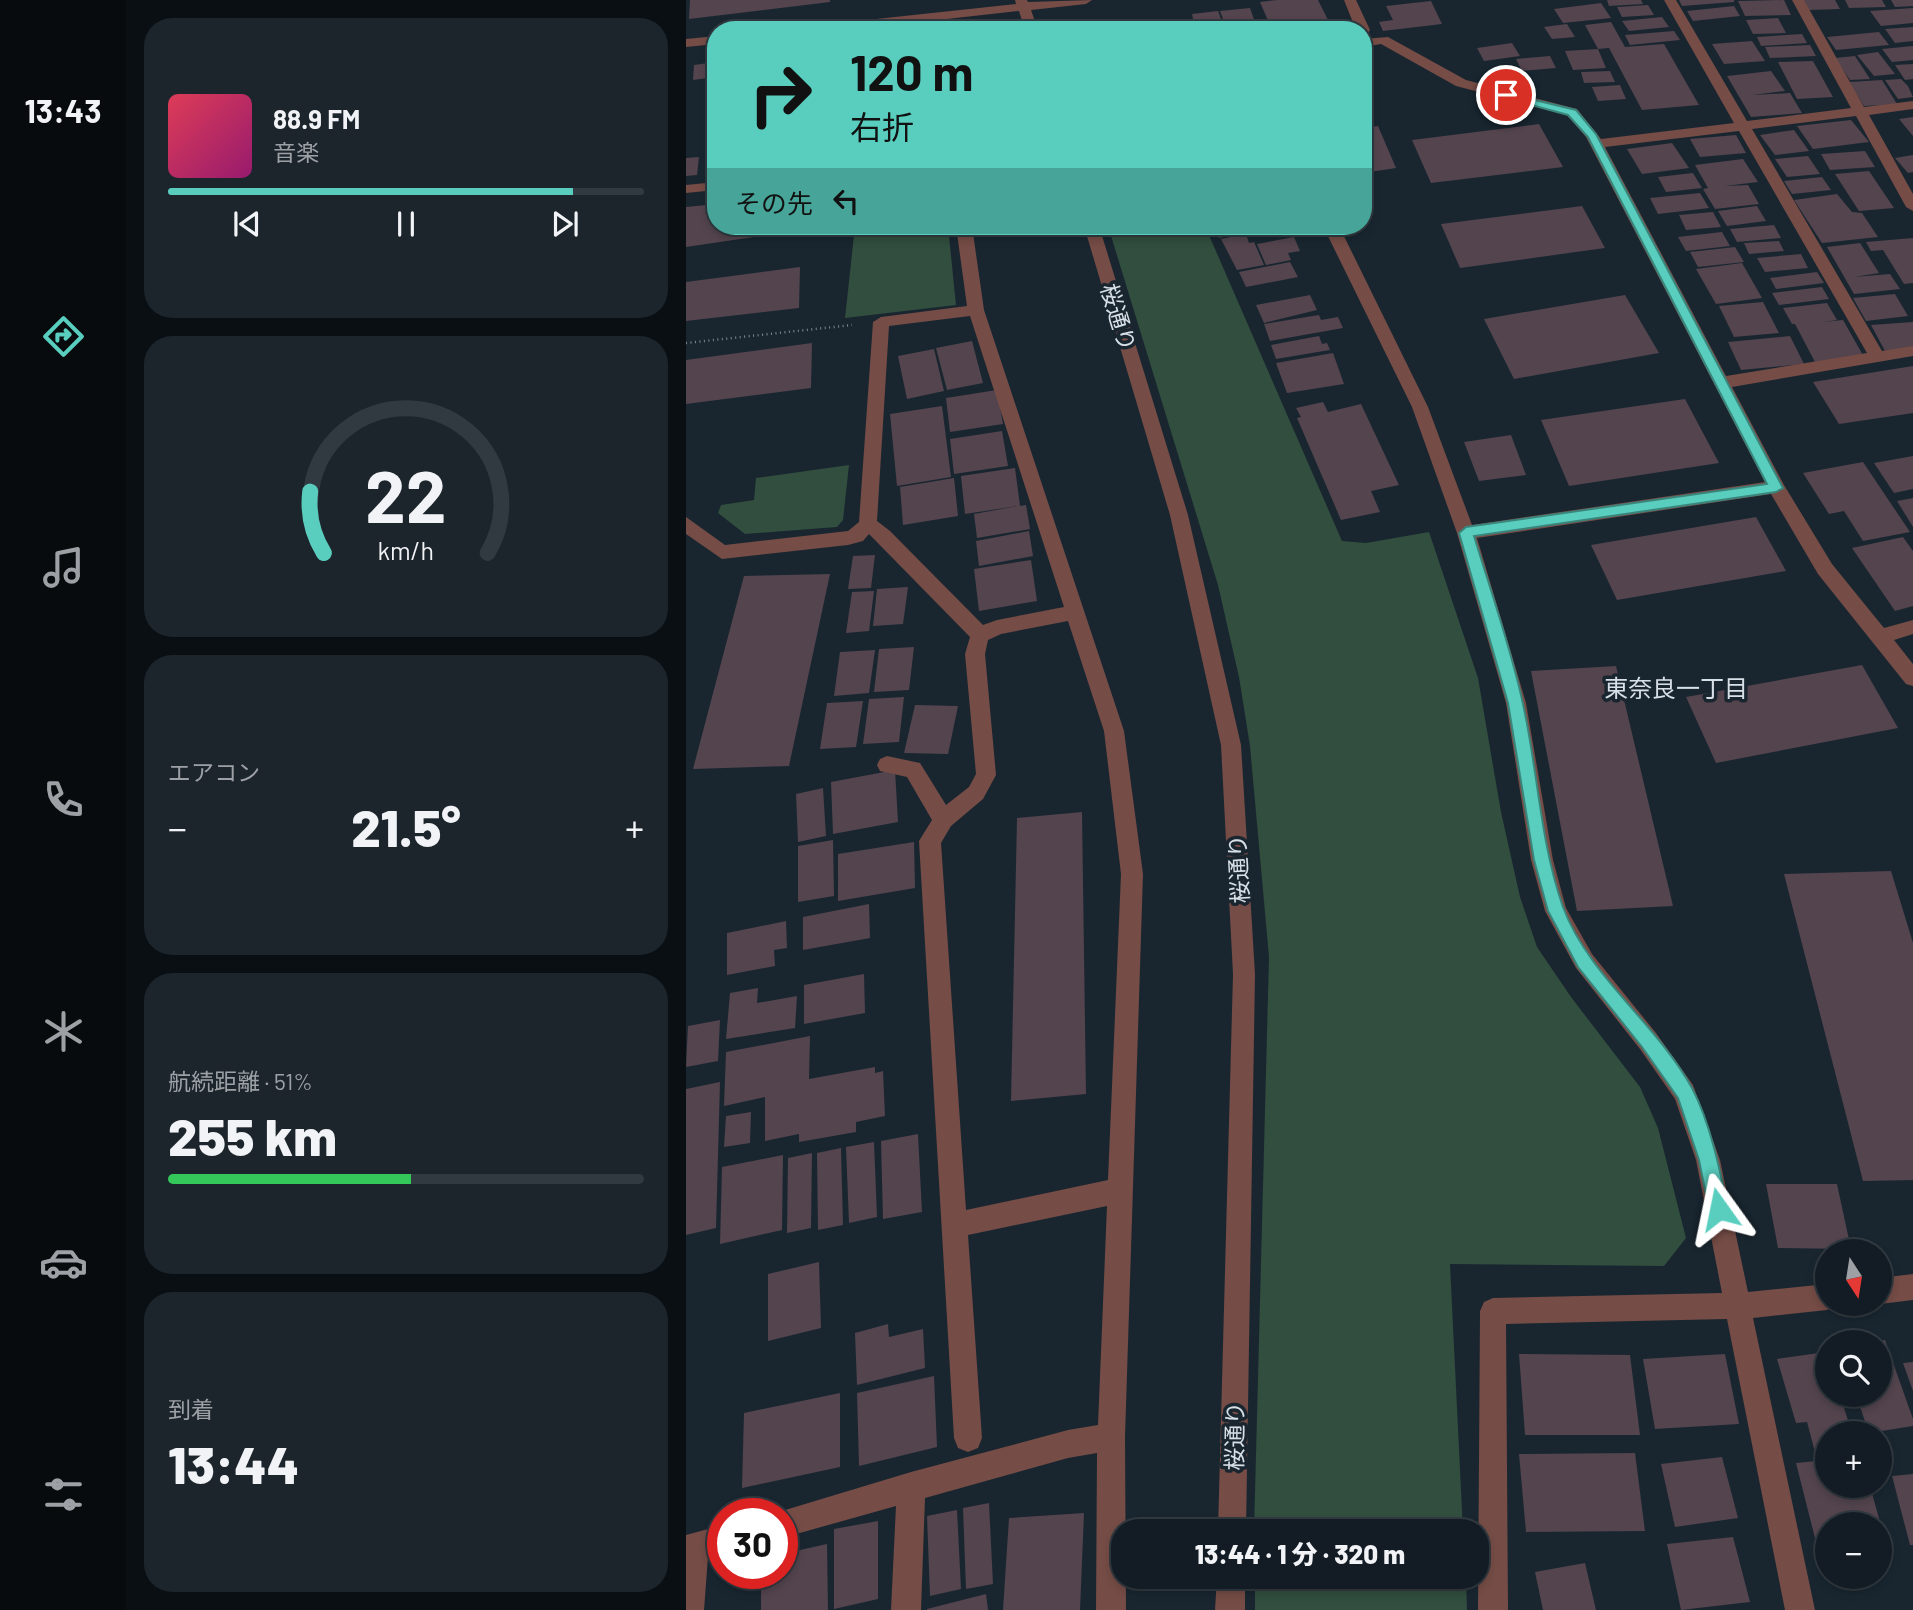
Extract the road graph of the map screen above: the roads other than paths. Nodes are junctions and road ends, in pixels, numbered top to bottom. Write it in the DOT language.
graph roads {
  1 [pos="1086,0"];
  2 [pos="1350,0"];
  3 [pos="1670,0"];
  4 [pos="1798,0"];
  5 [pos="1023,4"];
  6 [pos="884,21"];
  7 [pos="1028,21"];
  8 [pos="1358,21"];
  9 [pos="1372,38"];
  10 [pos="707,41"];
  11 [pos="686,44"];
  12 [pos="1913,105"];
  13 [pos="1861,112"];
  14 [pos="1742,126"];
  15 [pos="1596,144"];
  16 [pos="707,187"];
  17 [pos="686,189"];
  18 [pos="1913,207"];
  19 [pos="965,235"];
  20 [pos="1094,235"];
  21 [pos="1336,235"];
  22 [pos="976,310"];
  23 [pos="1913,351"];
  24 [pos="1877,357"];
  25 [pos="1721,383"];
  26 [pos="1776,488"];
  27 [pos="686,524"];
  28 [pos="868,524"];
  29 [pos="1466,533"];
  30 [pos="1075,611"];
  31 [pos="1913,627"];
  32 [pos="981,635"];
  33 [pos="1878,637"];
  34 [pos="1913,678"];
  35 [pos="887,765"];
  36 [pos="944,820"];
  37 [pos="1122,1190"];
  38 [pos="954,1225"];
  39 [pos="1913,1287"];
  40 [pos="1892,1290"];
  41 [pos="1815,1298"];
  42 [pos="1740,1306"];
  43 [pos="1111,1437"];
  44 [pos="968,1438"];
  45 [pos="911,1486"];
  46 [pos="798,1519"];
  47 [pos="1232,1519"];
  48 [pos="707,1543"];
  49 [pos="1231,1589"];
  50 [pos="689,1610"];
  51 [pos="906,1610"];
  52 [pos="1111,1610"];
  53 [pos="1230,1610"];
  54 [pos="1493,1610"];
  55 [pos="1800,1610"];
  1 -- 5 [label="street"];
  2 -- 8 [label="street"];
  3 -- 14 [label="street"];
  4 -- 13 [label="street"];
  5 -- 6 [label="street"];
  5 -- 7 [label="street"];
  9 -- 15 [label="street"];
  10 -- 11 [label="street"];
  12 -- 13 [label="street"];
  13 -- 14 [label="street"];
  13 -- 18 [label="street"];
  14 -- 15 [label="street"];
  14 -- 24 [label="street"];
  15 -- 25 [label="street"];
  16 -- 17 [label="street"];
  19 -- 22 [label="street"];
  20 -- 47 [label="street, 桜通り"];
  21 -- 29 [label="street"];
  22 -- 28 [label="street"];
  22 -- 30 [label="street"];
  23 -- 24 [label="street"];
  24 -- 25 [label="street"];
  25 -- 26 [label="street"];
  26 -- 29 [label="street"];
  26 -- 33 [label="street"];
  27 -- 28 [label="street"];
  28 -- 32 [label="street"];
  29 -- 42 [label="street"];
  30 -- 32 [label="street"];
  30 -- 37 [label="street"];
  31 -- 33 [label="street"];
  32 -- 36 [label="street"];
  33 -- 34 [label="street"];
  35 -- 36 [label="street"];
  36 -- 38 [label="street"];
  37 -- 38 [label="street"];
  37 -- 43 [label="street"];
  38 -- 44 [label="street"];
  39 -- 40 [label="street"];
  41 -- 42 [label="street"];
  42 -- 54 [label="street"];
  42 -- 55 [label="street"];
  43 -- 45 [label="street"];
  43 -- 52 [label="street"];
  45 -- 46 [label="street"];
  45 -- 51 [label="street"];
  48 -- 50 [label="street"];
  49 -- 53 [label="street"];
}
